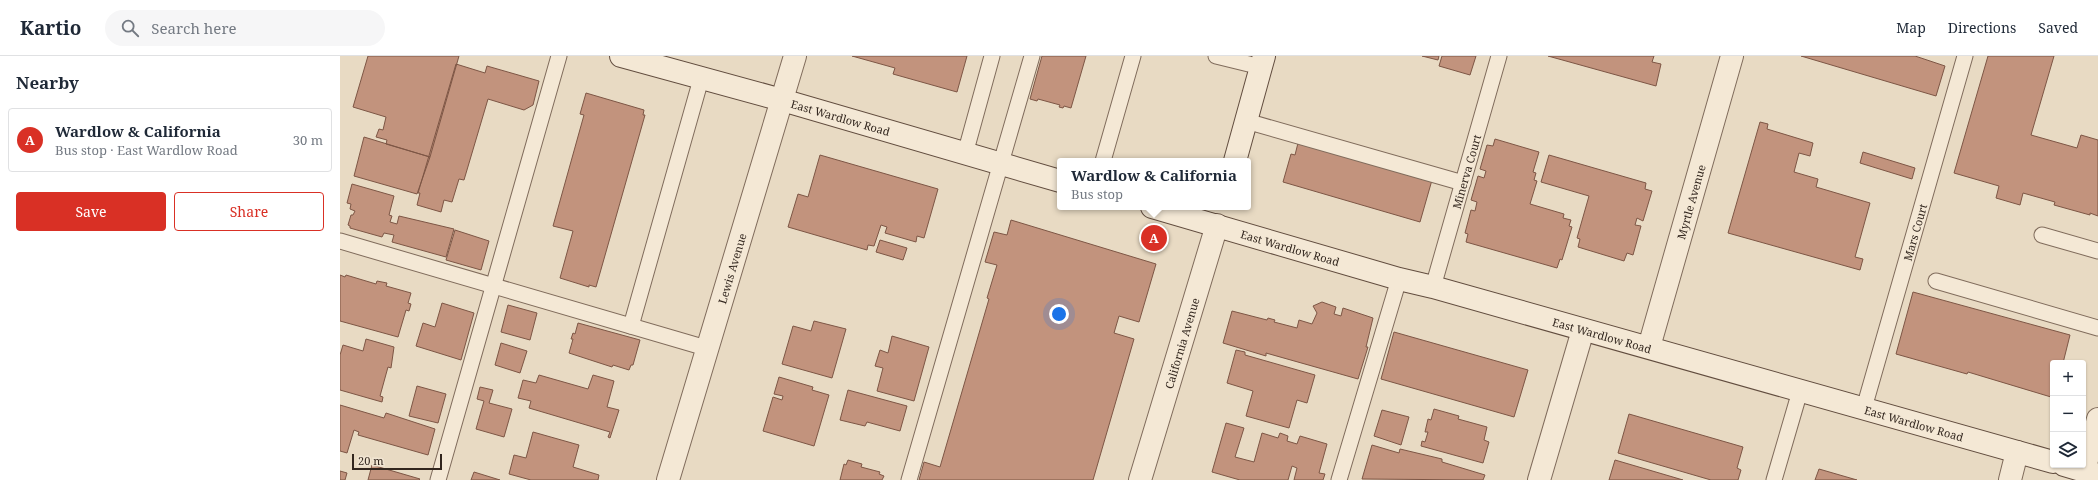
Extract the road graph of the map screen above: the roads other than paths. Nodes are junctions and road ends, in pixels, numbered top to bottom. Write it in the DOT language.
graph roads {
  1 [pos="559,56"];
  2 [pos="620,56"];
  3 [pos="795,56"];
  4 [pos="992,56"];
  5 [pos="1032,56"];
  6 [pos="1134,56"];
  7 [pos="1216,56"];
  8 [pos="1499,56"];
  9 [pos="1732,56"];
  10 [pos="1965,56"];
  11 [pos="1262,62"];
  12 [pos="701,79"];
  13 [pos="782,100"];
  14 [pos="1246,121"];
  15 [pos="965,154"];
  16 [pos="1104,158"];
  17 [pos="1236,158"];
  18 [pos="1001,164"];
  19 [pos="1057,180"];
  20 [pos="1463,183"];
  21 [pos="1174,210"];
  22 [pos="1219,216"];
  23 [pos="2042,235"];
  24 [pos="340,241"];
  25 [pos="2098,251"];
  26 [pos="1399,279"];
  27 [pos="1936,281"];
  28 [pos="493,286"];
  29 [pos="1433,287"];
  30 [pos="631,326"];
  31 [pos="2098,328"];
  32 [pos="1583,330"];
  33 [pos="1649,347"];
  34 [pos="706,348"];
  35 [pos="1800,391"];
  36 [pos="1864,408"];
  37 [pos="2098,419"];
  38 [pos="2017,452"];
  39 [pos="2050,461"];
  40 [pos="2082,470"];
  41 [pos="438,480"];
  42 [pos="668,480"];
  43 [pos="909,480"];
  44 [pos="1140,480"];
  45 [pos="1339,480"];
  46 [pos="1539,480"];
  47 [pos="1774,480"];
  48 [pos="2010,480"];
  1 -- 28 [label="lane"];
  2 -- 12 [label="main road, East Wardlow Road"];
  3 -- 13 [label="main road, Lewis Avenue"];
  4 -- 15 [label="lane"];
  5 -- 18 [label="lane"];
  6 -- 16 [label="lane"];
  7 -- 11 [label="lane"];
  8 -- 20 [label="lane, Minerva Court"];
  9 -- 33 [label="main road, Myrtle Avenue"];
  10 -- 36 [label="lane, Mars Court"];
  11 -- 14 [label="main road"];
  12 -- 13 [label="main road, East Wardlow Road"];
  12 -- 30 [label="lane"];
  13 -- 15 [label="main road, East Wardlow Road"];
  13 -- 34 [label="main road, Lewis Avenue"];
  14 -- 17 [label="main road"];
  14 -- 20 [label="lane"];
  15 -- 18 [label="main road, East Wardlow Road"];
  18 -- 19 [label="main road, East Wardlow Road"];
  18 -- 43 [label="lane"];
  20 -- 29 [label="lane, Minerva Court"];
  21 -- 22 [label="main road, East Wardlow Road"];
  22 -- 26 [label="main road, East Wardlow Road"];
  22 -- 44 [label="main road, California Avenue"];
  23 -- 25 [label="lane"];
  24 -- 28 [label="lane"];
  26 -- 29 [label="main road, East Wardlow Road"];
  26 -- 45 [label="lane"];
  27 -- 31 [label="lane"];
  28 -- 30 [label="lane"];
  28 -- 41 [label="lane"];
  29 -- 32 [label="main road, East Wardlow Road"];
  30 -- 34 [label="lane"];
  32 -- 33 [label="main road, East Wardlow Road"];
  32 -- 46 [label="main road"];
  33 -- 35 [label="main road, East Wardlow Road"];
  34 -- 42 [label="main road, Lewis Avenue"];
  35 -- 36 [label="main road, East Wardlow Road"];
  35 -- 47 [label="lane"];
  36 -- 38 [label="main road, East Wardlow Road"];
  37 -- 40 [label="main road"];
  38 -- 39 [label="main road, East Wardlow Road"];
  38 -- 48 [label="main road"];
}
